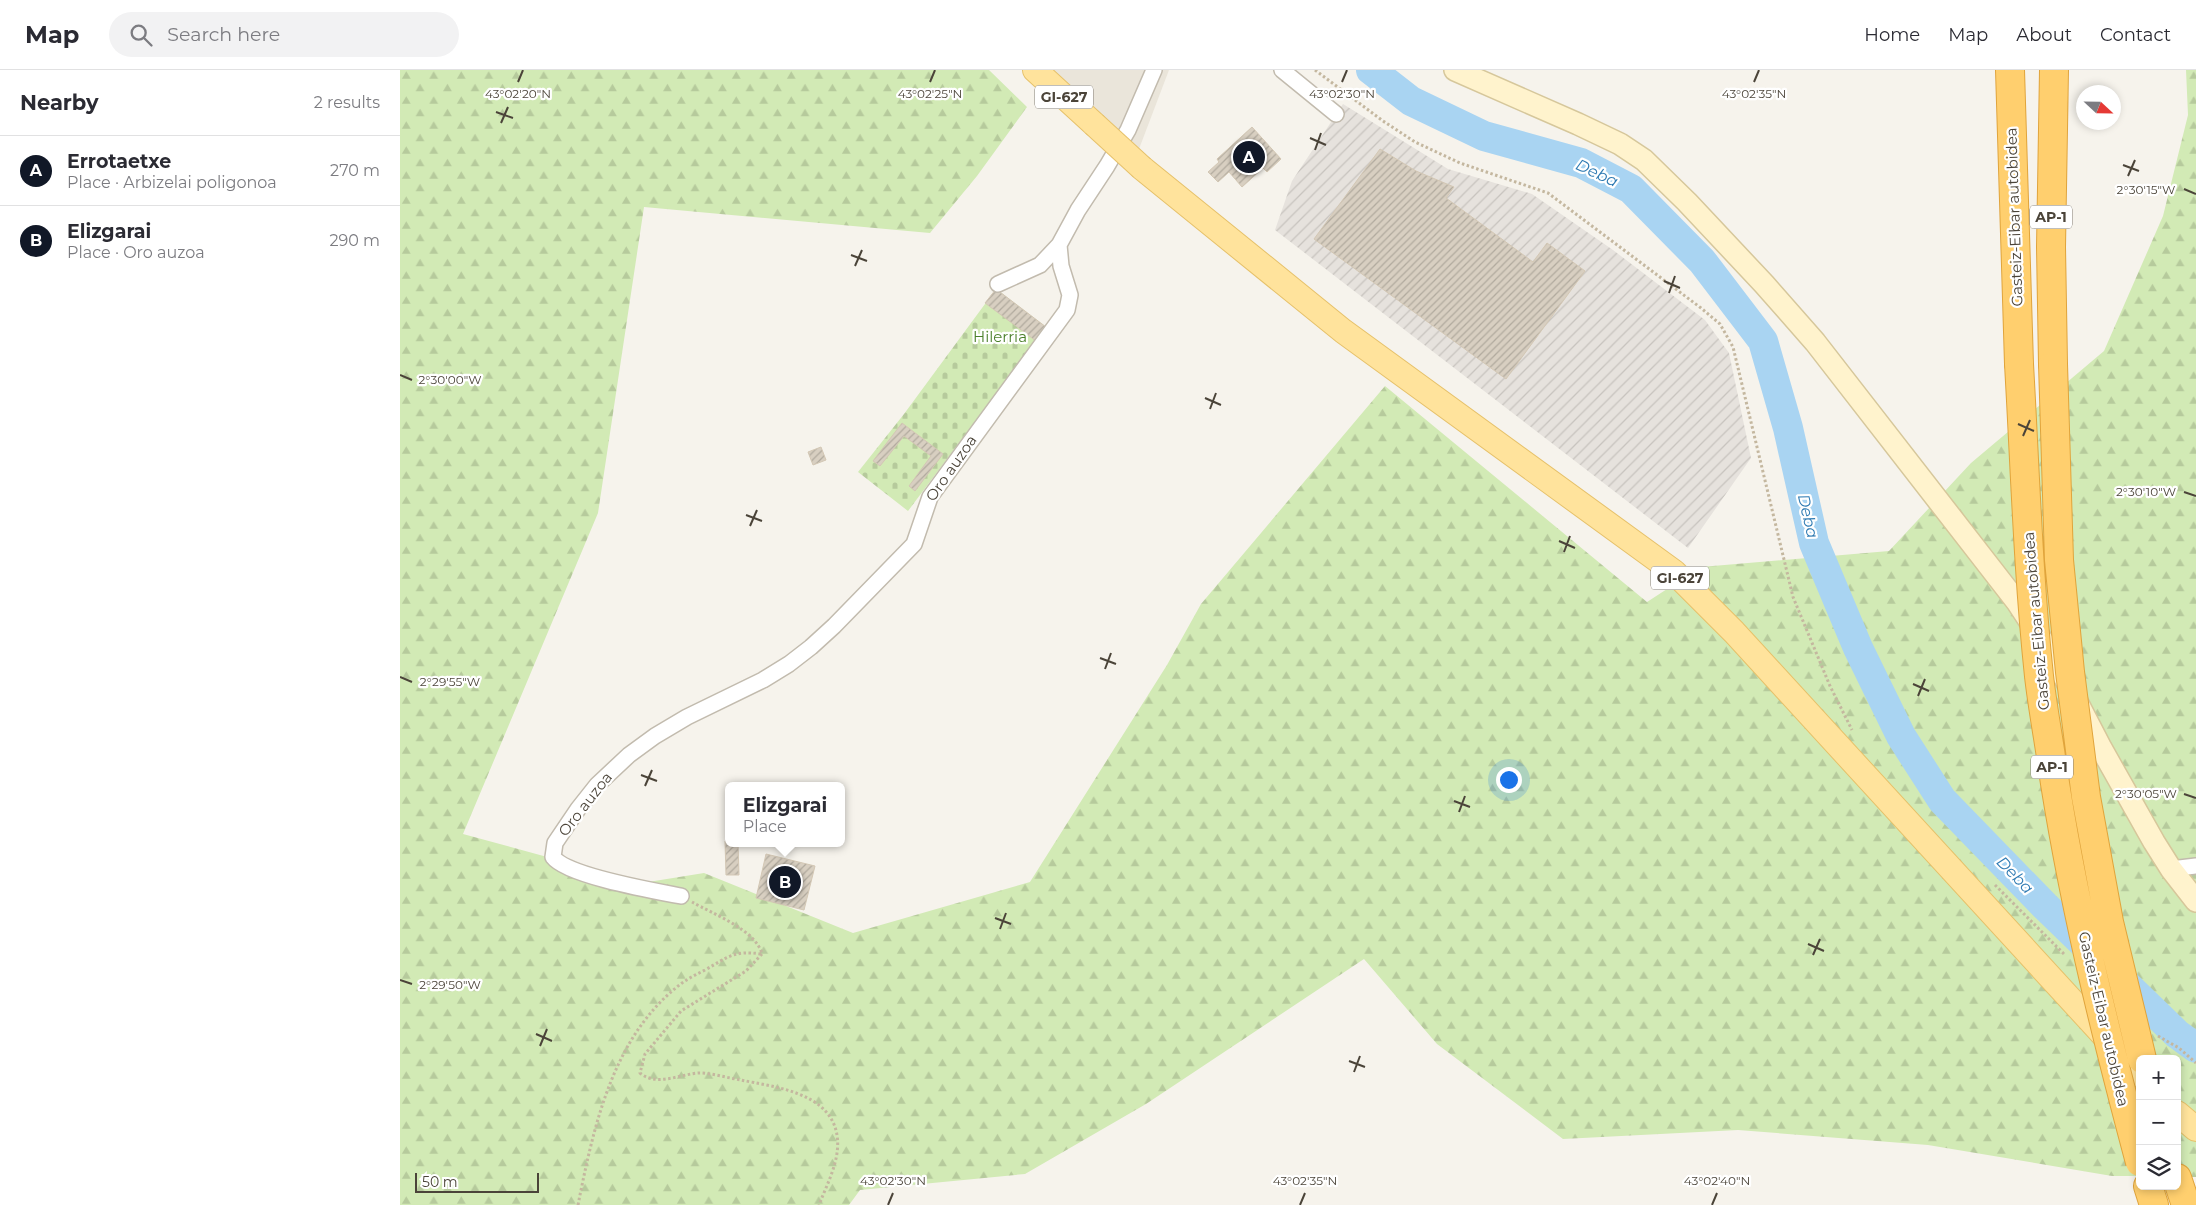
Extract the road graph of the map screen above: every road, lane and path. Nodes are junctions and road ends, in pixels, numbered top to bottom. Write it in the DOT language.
graph roads {
  1 [pos="1034,70"];
  2 [pos="1154,70"];
  3 [pos="1282,70"];
  4 [pos="1316,70"];
  5 [pos="1455,70"];
  6 [pos="2010,70"];
  7 [pos="2054,70"];
  8 [pos="1336,114"];
  9 [pos="1059,245"];
  10 [pos="998,284"];
  11 [pos="1855,735"];
  12 [pos="2196,866"];
  13 [pos="2171,869"];
  14 [pos="1989,879"];
  15 [pos="681,896"];
  16 [pos="2196,901"];
  17 [pos="762,954"];
  18 [pos="2071,960"];
  19 [pos="2157,1036"];
  20 [pos="2141,1055"];
  21 [pos="2196,1063"];
  22 [pos="2136,1071"];
  23 [pos="2181,1116"];
  24 [pos="2196,1129"];
  25 [pos="2136,1147"];
  26 [pos="2149,1190"];
  27 [pos="2181,1190"];
  28 [pos="578,1205"];
  29 [pos="819,1205"];
  30 [pos="2154,1205"];
  31 [pos="2186,1205"];
  1 -- 22 [label="main road, GI-627, bridge"];
  2 -- 9 [label="street"];
  3 -- 8 [label="street"];
  4 -- 11 [label="path"];
  5 -- 13 [label="street"];
  6 -- 25 [label="highway, Gasteiz-Eibar autobidea / AP-1, bridge"];
  7 -- 20 [label="highway, Gasteiz-Eibar autobidea / AP-1, bridge"];
  9 -- 10 [label="street"];
  9 -- 15 [label="street, Oro auzoa"];
  12 -- 13 [label="street"];
  13 -- 16 [label="street"];
  14 -- 18 [label="path"];
  15 -- 17 [label="path"];
  17 -- 28 [label="path"];
  17 -- 29 [label="path"];
  19 -- 21 [label="path"];
  23 -- 24 [label="main road"];
  26 -- 30 [label="highway"];
  27 -- 31 [label="highway"];
}
